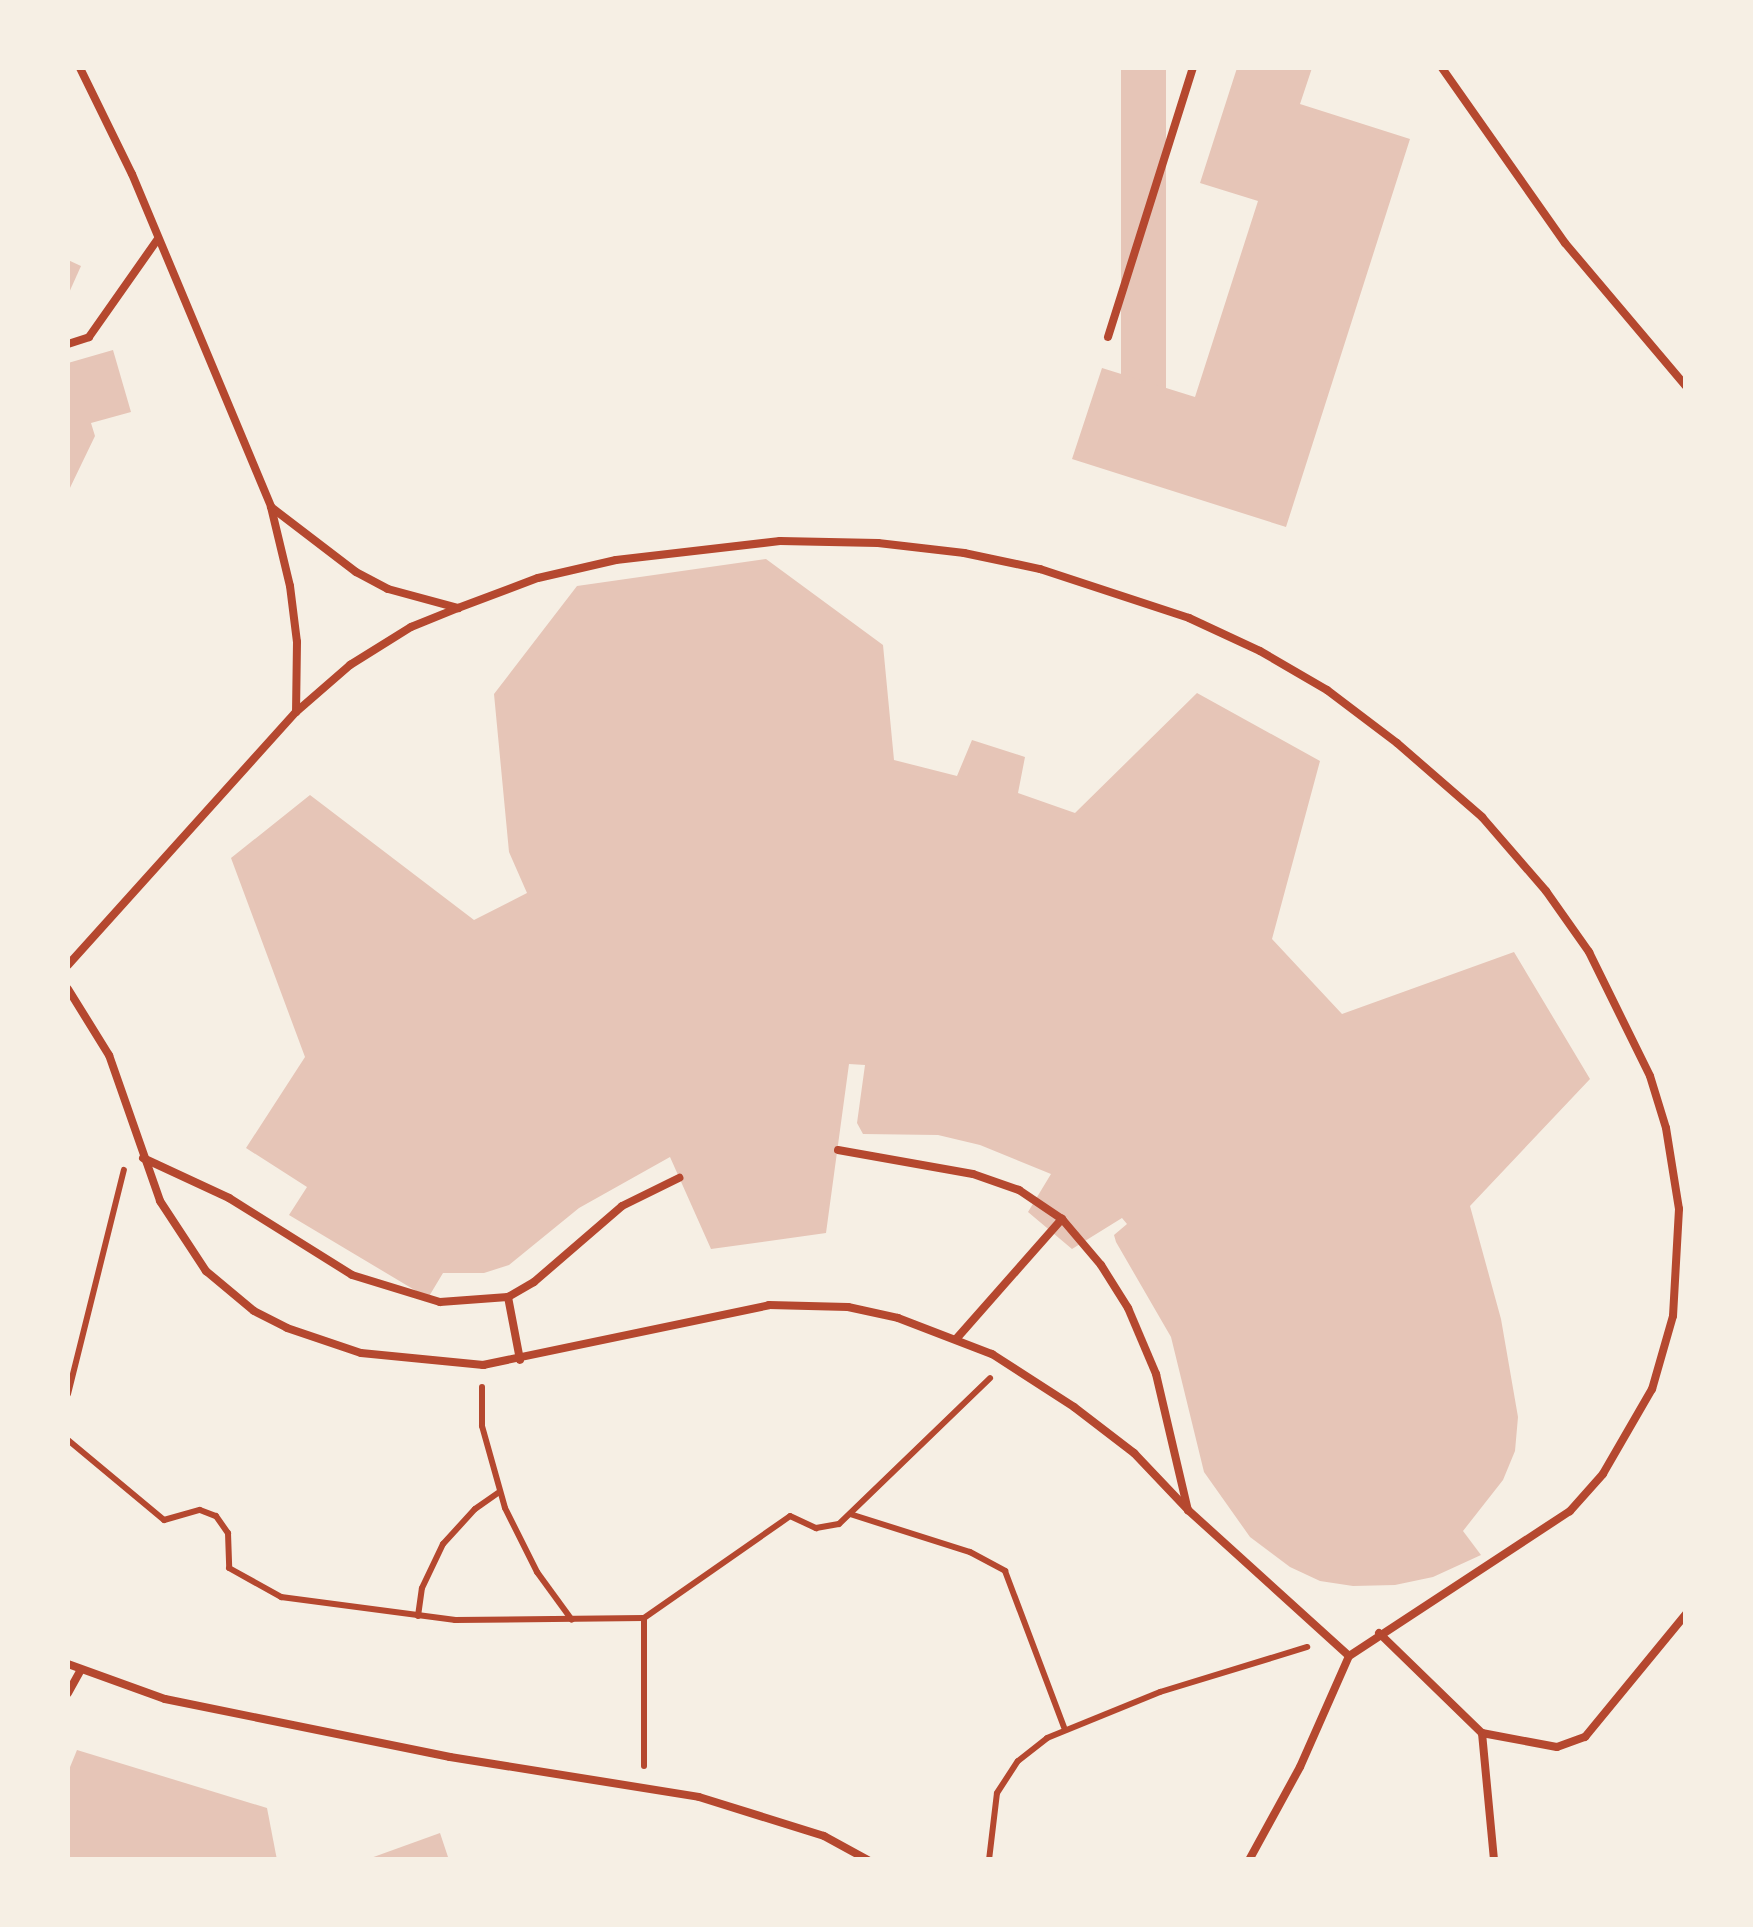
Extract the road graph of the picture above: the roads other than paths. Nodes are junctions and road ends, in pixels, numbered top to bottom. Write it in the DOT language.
graph roads {
  1 [pos="80,68"];
  2 [pos="1193,68"];
  3 [pos="1442,68"];
  4 [pos="158,240"];
  5 [pos="1108,337"];
  6 [pos="68,344"];
  7 [pos="1686,386"];
  8 [pos="271,507"];
  9 [pos="458,608"];
  10 [pos="296,712"];
  11 [pos="68,965"];
  12 [pos="68,990"];
  13 [pos="838,1150"];
  14 [pos="142,1157"];
  15 [pos="679,1178"];
  16 [pos="1062,1219"];
  17 [pos="508,1296"];
  18 [pos="1673,1316"];
  19 [pos="1686,1323"];
  20 [pos="956,1338"];
  21 [pos="520,1360"];
  22 [pos="1188,1510"];
  23 [pos="1686,1614"];
  24 [pos="1379,1633"];
  25 [pos="1349,1656"];
  26 [pos="68,1664"];
  27 [pos="81,1670"];
  28 [pos="68,1693"];
  29 [pos="1482,1733"];
  30 [pos="868,1860"];
  31 [pos="1249,1860"];
  32 [pos="1494,1860"];
  1 -- 4 [label="lane"];
  2 -- 5 [label="lane"];
  3 -- 7 [label="lane"];
  4 -- 6 [label="lane"];
  4 -- 8 [label="lane"];
  8 -- 9 [label="lane"];
  8 -- 10 [label="lane"];
  9 -- 10 [label="lane"];
  9 -- 18 [label="lane"];
  10 -- 11 [label="lane"];
  12 -- 14 [label="lane"];
  13 -- 16 [label="lane"];
  14 -- 17 [label="lane"];
  14 -- 21 [label="lane"];
  15 -- 17 [label="lane"];
  16 -- 20 [label="lane"];
  16 -- 22 [label="lane"];
  17 -- 21 [label="lane"];
  18 -- 19 [label="lane"];
  18 -- 24 [label="lane"];
  20 -- 21 [label="lane"];
  20 -- 22 [label="lane"];
  22 -- 25 [label="lane"];
  23 -- 29 [label="lane"];
  24 -- 25 [label="lane"];
  24 -- 29 [label="lane"];
  25 -- 31 [label="lane"];
  26 -- 27 [label="lane"];
  27 -- 28 [label="lane"];
  27 -- 30 [label="lane"];
  29 -- 32 [label="lane"];
}
